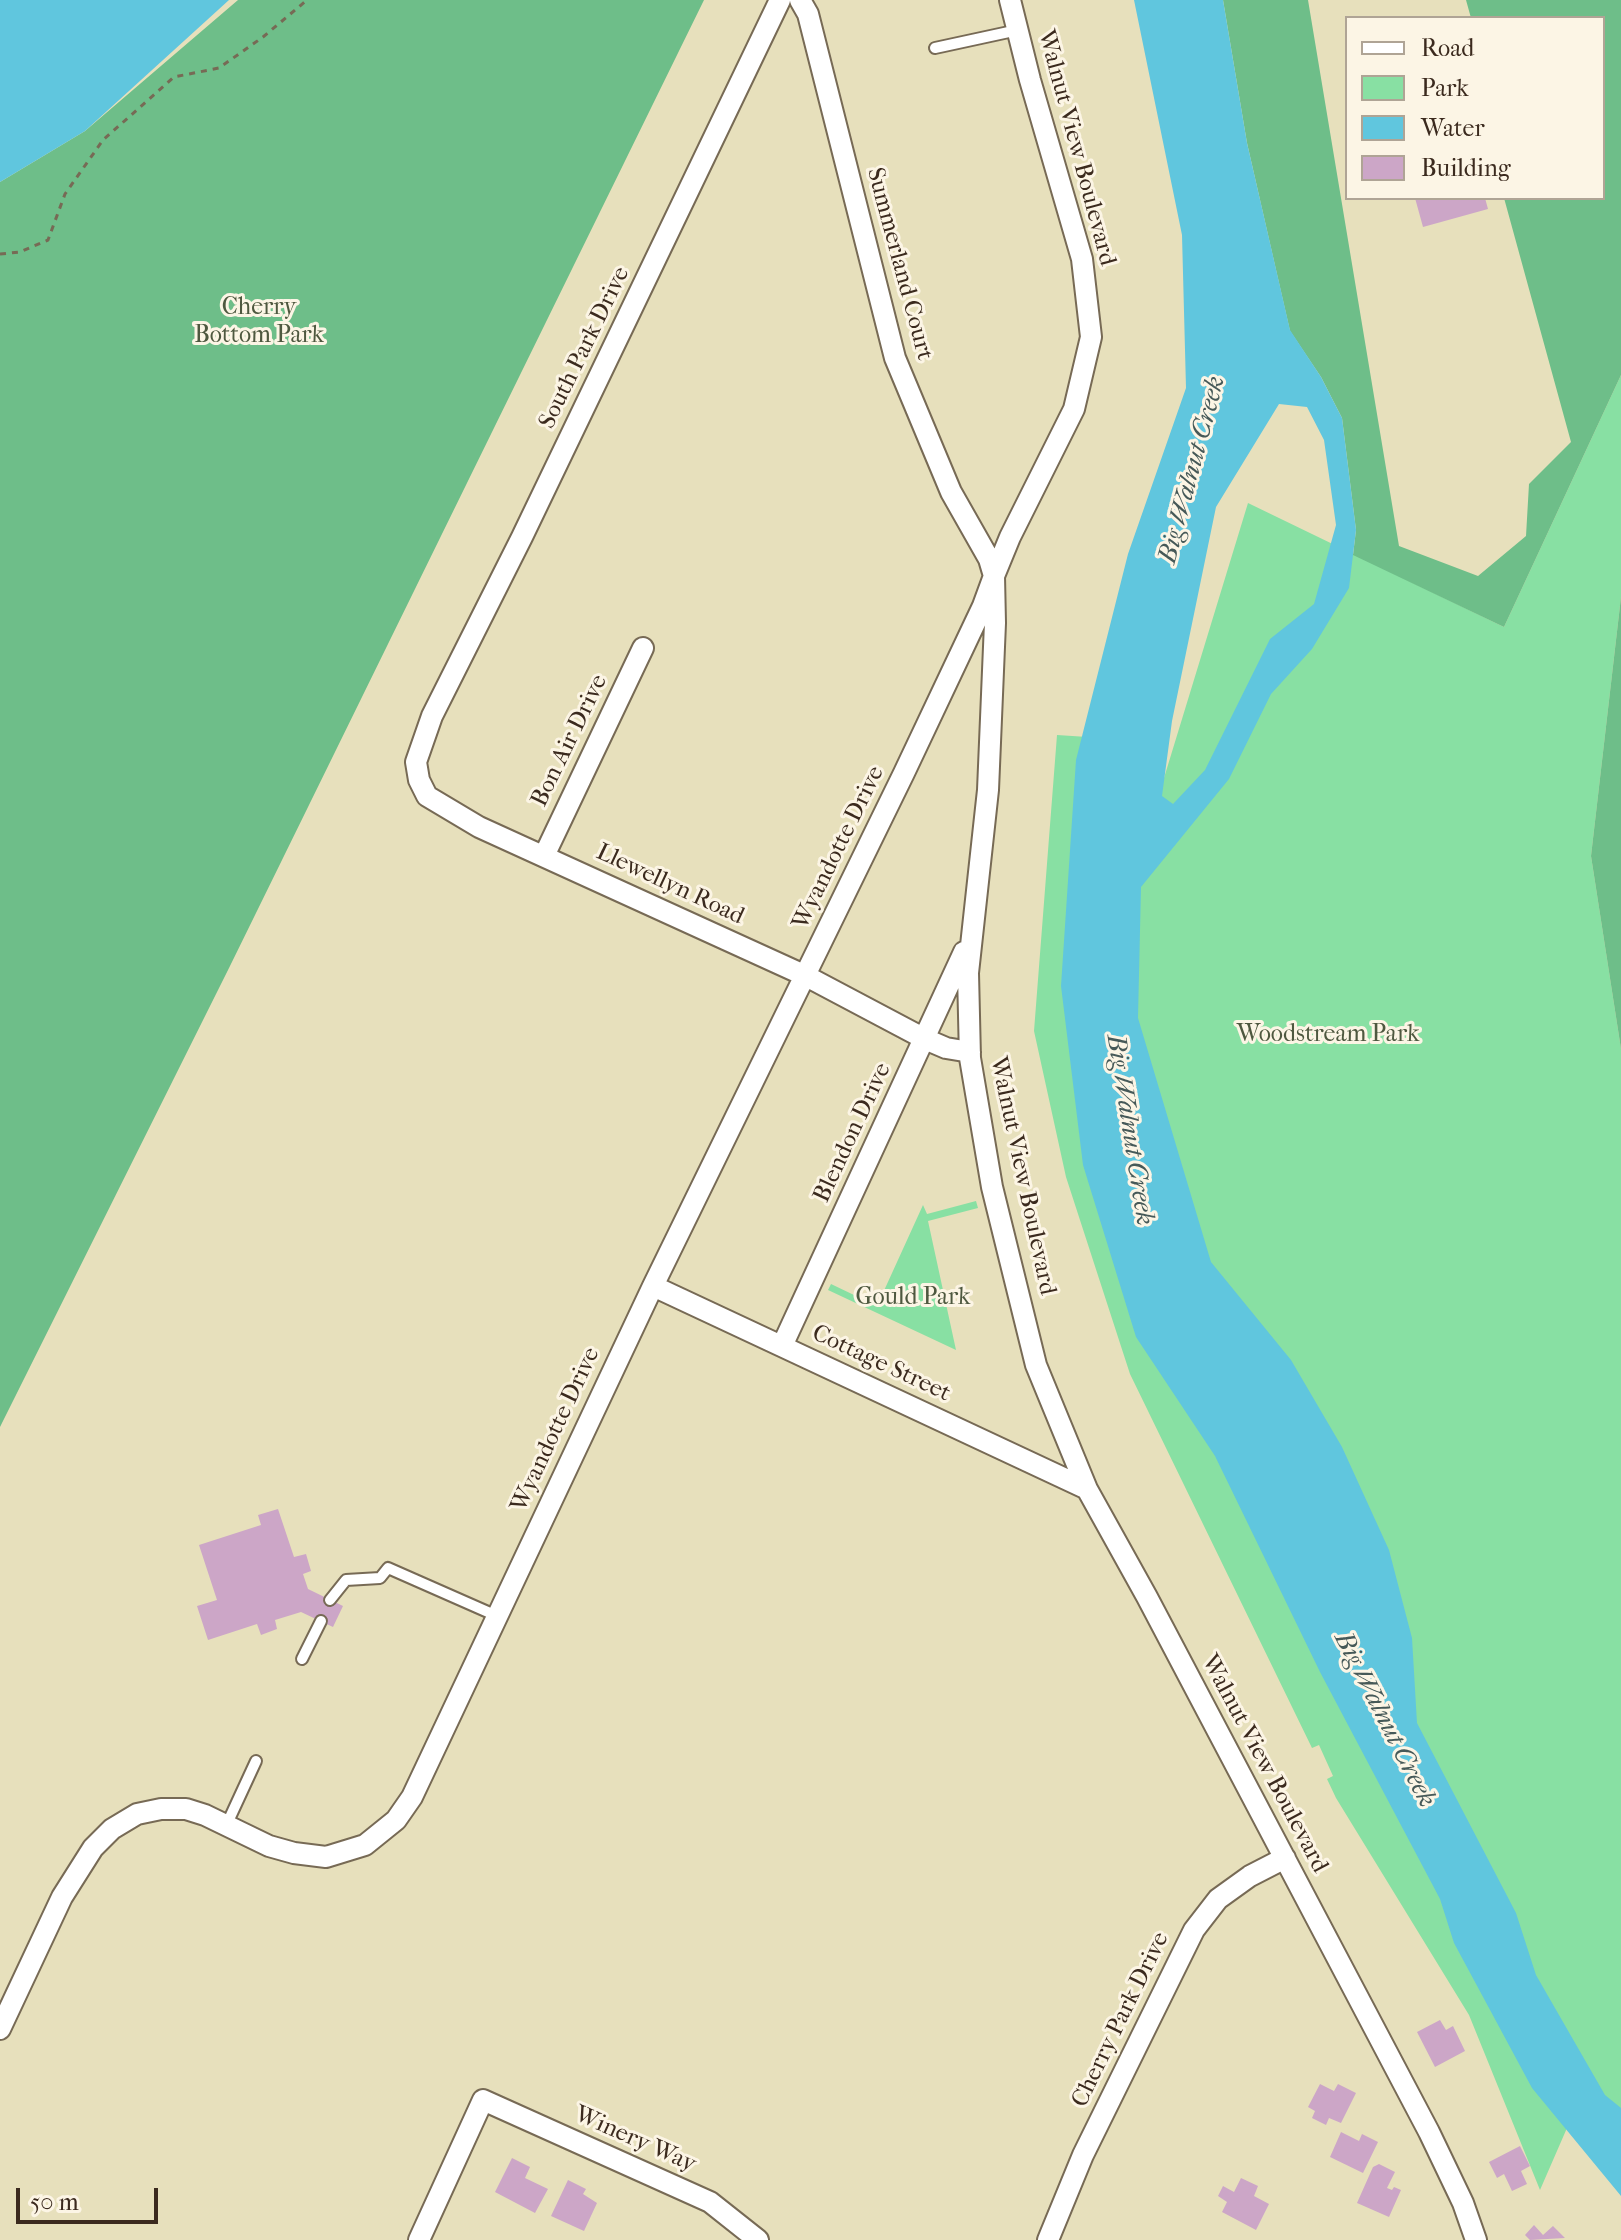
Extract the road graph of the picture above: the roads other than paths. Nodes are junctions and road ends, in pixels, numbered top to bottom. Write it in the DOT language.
graph roads {
  1 [pos="780,0"];
  2 [pos="800,0"];
  3 [pos="1010,0"];
  4 [pos="1018,30"];
  5 [pos="935,48"];
  6 [pos="994,576"];
  7 [pos="643,648"];
  8 [pos="432,716"];
  9 [pos="544,856"];
  10 [pos="969,941"];
  11 [pos="806,976"];
  12 [pos="925,1039"];
  13 [pos="970,1052"];
  14 [pos="653,1286"];
  15 [pos="782,1346"];
  16 [pos="1087,1489"];
  17 [pos="330,1600"];
  18 [pos="497,1616"];
  19 [pos="321,1621"];
  20 [pos="302,1659"];
  21 [pos="256,1761"];
  22 [pos="226,1826"];
  23 [pos="1285,1858"];
  24 [pos="0,2029"];
  25 [pos="419,2240"];
  26 [pos="758,2240"];
  27 [pos="1048,2240"];
  28 [pos="1476,2240"];
  1 -- 8 [label="street, South Park Drive"];
  2 -- 6 [label="street, Summerland Court"];
  3 -- 4 [label="street, Walnut View Boulevard"];
  4 -- 5 [label="lane"];
  4 -- 6 [label="street, Walnut View Boulevard"];
  6 -- 10 [label="street, Walnut View Boulevard"];
  6 -- 11 [label="street, Wyandotte Drive"];
  7 -- 9 [label="street, Bon Air Drive"];
  8 -- 9 [label="street, Llewellyn Road"];
  9 -- 11 [label="street, Llewellyn Road"];
  10 -- 12 [label="street, Blendon Drive"];
  10 -- 13 [label="street, Walnut View Boulevard"];
  11 -- 12 [label="street, Llewellyn Road"];
  11 -- 14 [label="street, Wyandotte Drive"];
  12 -- 13 [label="street, Llewellyn Road"];
  12 -- 15 [label="street, Blendon Drive"];
  13 -- 16 [label="street, Walnut View Boulevard"];
  14 -- 15 [label="street, Cottage Street"];
  14 -- 18 [label="street, Wyandotte Drive"];
  15 -- 16 [label="street, Cottage Street"];
  16 -- 23 [label="street, Walnut View Boulevard"];
  17 -- 18 [label="lane"];
  18 -- 22 [label="street, Wyandotte Drive"];
  19 -- 20 [label="lane"];
  21 -- 22 [label="lane"];
  22 -- 24 [label="street, Wyandotte Drive"];
  23 -- 27 [label="street, Cherry Park Drive"];
  23 -- 28 [label="street, Walnut View Boulevard"];
  25 -- 26 [label="street, Winery Way"];
}
